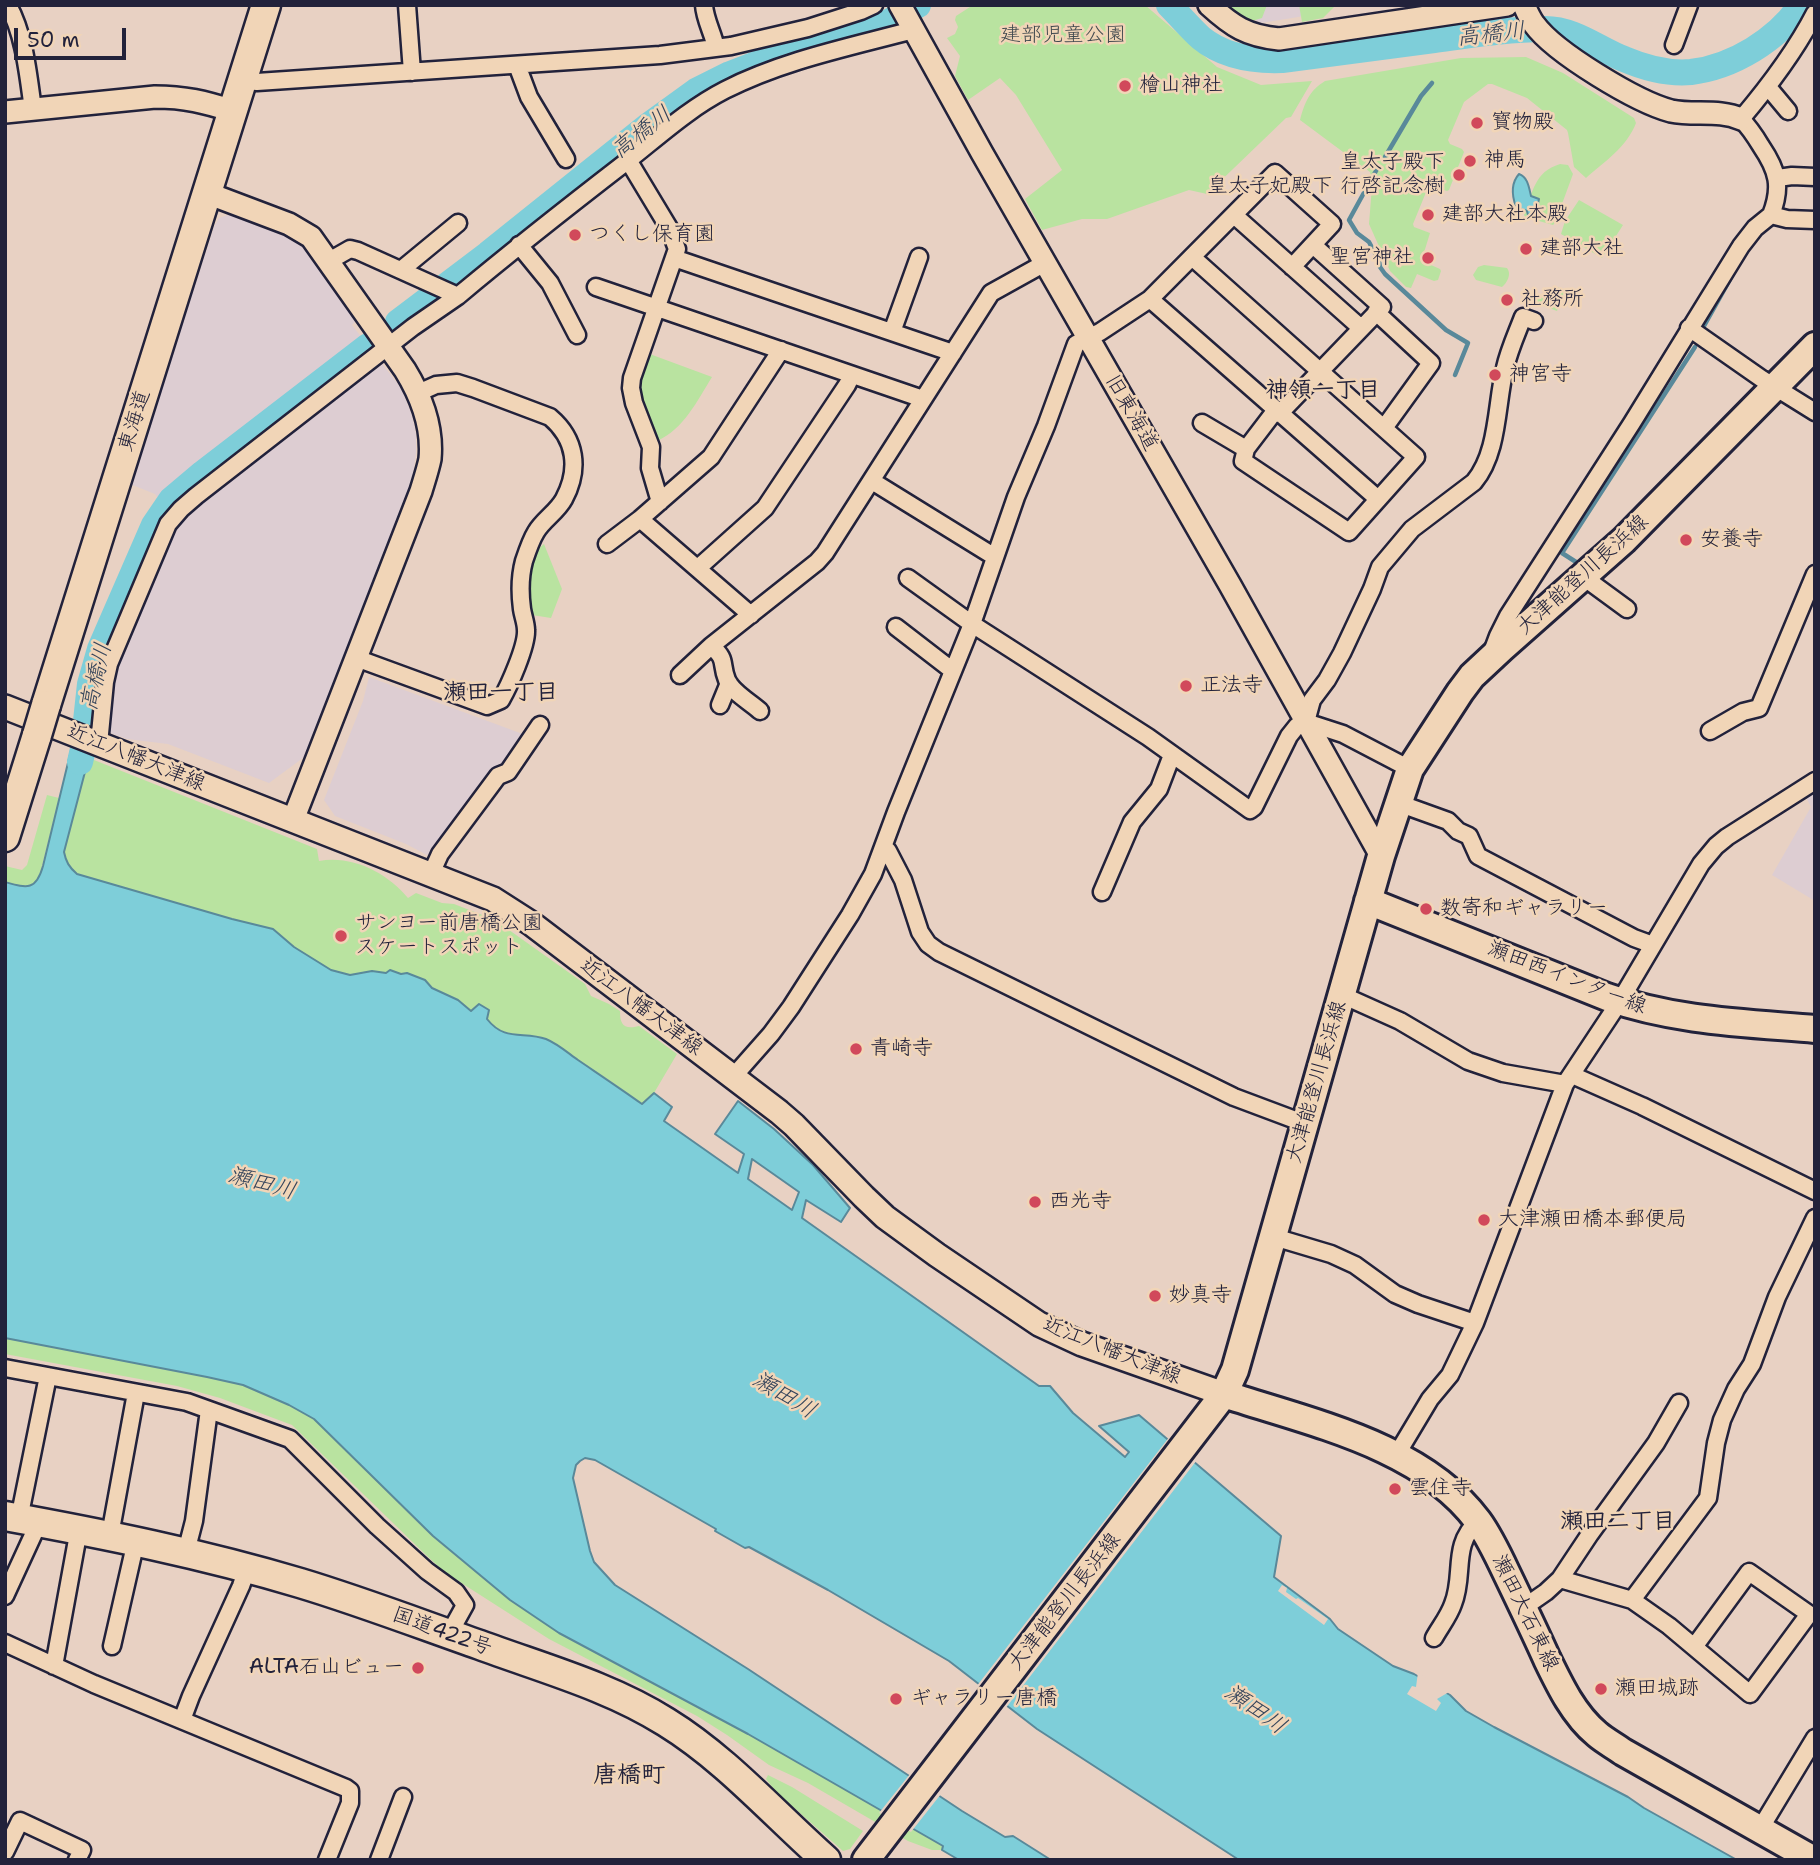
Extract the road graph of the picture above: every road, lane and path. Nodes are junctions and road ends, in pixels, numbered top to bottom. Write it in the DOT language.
graph roads {
  1 [pos="8,5"];
  2 [pos="266,5"];
  3 [pos="407,5"];
  4 [pos="704,5"];
  5 [pos="874,5"];
  6 [pos="1209,5"];
  7 [pos="1507,5"];
  8 [pos="1689,5"];
  9 [pos="1526,10"];
  10 [pos="908,19"];
  11 [pos="1812,23"];
  12 [pos="1674,45"];
  13 [pos="716,48"];
  14 [pos="517,65"];
  15 [pos="412,72"];
  16 [pos="242,80"];
  17 [pos="1768,87"];
  18 [pos="33,109"];
  19 [pos="233,111"];
  20 [pos="1788,111"];
  21 [pos="5,112"];
  22 [pos="1741,119"];
  23 [pos="566,159"];
  24 [pos="628,160"];
  25 [pos="1815,177"];
  26 [pos="1778,178"];
  27 [pos="207,193"];
  28 [pos="1234,215"];
  29 [pos="1771,215"];
  30 [pos="1815,220"];
  31 [pos="458,223"];
  32 [pos="519,245"];
  33 [pos="1313,245"];
  34 [pos="919,257"];
  35 [pos="1192,257"];
  36 [pos="674,258"];
  37 [pos="329,261"];
  38 [pos="1045,262"];
  39 [pos="1292,267"];
  40 [pos="401,270"];
  41 [pos="596,287"];
  42 [pos="455,294"];
  43 [pos="1150,299"];
  44 [pos="657,307"];
  45 [pos="1376,312"];
  46 [pos="1534,321"];
  47 [pos="1361,328"];
  48 [pos="1689,328"];
  49 [pos="892,332"];
  50 [pos="577,335"];
  51 [pos="1087,338"];
  52 [pos="1815,346"];
  53 [pos="388,347"];
  54 [pos="781,350"];
  55 [pos="953,353"];
  56 [pos="1321,370"];
  57 [pos="852,375"];
  58 [pos="1775,387"];
  59 [pos="418,393"];
  60 [pos="923,399"];
  61 [pos="1277,412"];
  62 [pos="1815,412"];
  63 [pos="1202,423"];
  64 [pos="1384,428"];
  65 [pos="1246,449"];
  66 [pos="872,481"];
  67 [pos="1378,499"];
  68 [pos="660,502"];
  69 [pos="640,519"];
  70 [pos="607,544"];
  71 [pos="995,557"];
  72 [pos="698,568"];
  73 [pos="1815,573"];
  74 [pos="1583,576"];
  75 [pos="908,578"];
  76 [pos="1627,609"];
  77 [pos="751,615"];
  78 [pos="972,624"];
  79 [pos="896,627"];
  80 [pos="711,646"];
  81 [pos="356,658"];
  82 [pos="1491,658"];
  83 [pos="953,671"];
  84 [pos="680,675"];
  85 [pos="729,683"];
  86 [pos="720,705"];
  87 [pos="5,707"];
  88 [pos="760,711"];
  89 [pos="1306,722"];
  90 [pos="540,725"];
  91 [pos="1710,731"];
  92 [pos="88,739"];
  93 [pos="1172,755"];
  94 [pos="1410,769"];
  95 [pos="1815,781"];
  96 [pos="1398,803"];
  97 [pos="293,820"];
  98 [pos="5,837"];
  99 [pos="884,847"];
  100 [pos="1381,856"];
  101 [pos="432,874"];
  102 [pos="1102,892"];
  103 [pos="1368,901"];
  104 [pos="1653,945"];
  105 [pos="1342,995"];
  106 [pos="1620,1001"];
  107 [pos="1815,1029"];
  108 [pos="733,1077"];
  109 [pos="1569,1080"];
  110 [pos="1306,1124"];
  111 [pos="1815,1191"];
  112 [pos="1815,1218"];
  113 [pos="1274,1237"];
  114 [pos="1475,1323"];
  115 [pos="5,1367"];
  116 [pos="48,1376"];
  117 [pos="136,1393"];
  118 [pos="1679,1403"];
  119 [pos="1217,1404"];
  120 [pos="209,1410"];
  121 [pos="1398,1456"];
  122 [pos="21,1519"];
  123 [pos="1478,1521"];
  124 [pos="79,1529"];
  125 [pos="123,1538"];
  126 [pos="186,1552"];
  127 [pos="247,1569"];
  128 [pos="1560,1579"];
  129 [pos="5,1596"];
  130 [pos="1632,1600"];
  131 [pos="1523,1608"];
  132 [pos="449,1634"];
  133 [pos="1434,1638"];
  134 [pos="5,1643"];
  135 [pos="112,1646"];
  136 [pos="1694,1647"];
  137 [pos="54,1666"];
  138 [pos="182,1720"];
  139 [pos="1815,1738"];
  140 [pos="404,1797"];
  141 [pos="1760,1829"];
  142 [pos="5,1852"];
  143 [pos="867,1858"];
  144 [pos="77,1860"];
  145 [pos="327,1860"];
  146 [pos="379,1860"];
  147 [pos="826,1860"];
  148 [pos="1814,1860"];
  1 -- 18 [label="street"];
  2 -- 16 [label="highway, 東海道"];
  3 -- 15 [label="street"];
  4 -- 13 [label="street"];
  5 -- 13 [label="street"];
  6 -- 7 [label="street"];
  8 -- 12 [label="street"];
  9 -- 22 [label="street"];
  10 -- 24 [label="street"];
  10 -- 38 [label="street, 旧東海道"];
  11 -- 17 [label="street"];
  13 -- 14 [label="street"];
  14 -- 15 [label="street"];
  14 -- 23 [label="street"];
  15 -- 16 [label="street"];
  16 -- 19 [label="highway, 東海道"];
  17 -- 20 [label="street"];
  17 -- 22 [label="street"];
  18 -- 19 [label="street"];
  18 -- 21 [label="street"];
  19 -- 27 [label="highway, 東海道"];
  22 -- 26 [label="street"];
  24 -- 32 [label="street"];
  24 -- 36 [label="street"];
  25 -- 26 [label="street"];
  26 -- 29 [label="street"];
  27 -- 37 [label="street"];
  27 -- 98 [label="highway, 東海道, bridge"];
  28 -- 33 [label="street"];
  28 -- 35 [label="street"];
  28 -- 39 [label="street"];
  29 -- 30 [label="street"];
  29 -- 48 [label="street"];
  31 -- 40 [label="street"];
  32 -- 42 [label="street"];
  32 -- 50 [label="street"];
  33 -- 39 [label="street"];
  33 -- 45 [label="street"];
  34 -- 49 [label="street"];
  35 -- 43 [label="street"];
  35 -- 56 [label="street"];
  36 -- 44 [label="street"];
  36 -- 49 [label="street"];
  37 -- 40 [label="street"];
  37 -- 53 [label="street"];
  38 -- 51 [label="street, 旧東海道"];
  38 -- 55 [label="street"];
  39 -- 47 [label="street"];
  40 -- 42 [label="street"];
  41 -- 44 [label="street"];
  42 -- 53 [label="street"];
  43 -- 51 [label="street"];
  43 -- 61 [label="street"];
  44 -- 54 [label="street"];
  44 -- 68 [label="street"];
  45 -- 47 [label="street"];
  45 -- 64 [label="street"];
  46 -- 89 [label="street"];
  47 -- 56 [label="street"];
  48 -- 58 [label="street"];
  48 -- 82 [label="street"];
  49 -- 55 [label="street"];
  51 -- 71 [label="street"];
  51 -- 89 [label="street, 旧東海道"];
  52 -- 58 [label="main road, 大津能登川長浜線"];
  53 -- 59 [label="street"];
  53 -- 92 [label="street"];
  54 -- 57 [label="street"];
  54 -- 68 [label="street"];
  55 -- 60 [label="street"];
  56 -- 61 [label="street"];
  56 -- 64 [label="street"];
  57 -- 60 [label="street"];
  57 -- 72 [label="street"];
  58 -- 62 [label="street"];
  58 -- 74 [label="main road, 大津能登川長浜線"];
  59 -- 81 [label="street"];
  59 -- 81 [label="street"];
  60 -- 66 [label="street"];
  61 -- 65 [label="street"];
  61 -- 67 [label="street"];
  63 -- 65 [label="street"];
  64 -- 67 [label="street"];
  65 -- 67 [label="street"];
  66 -- 71 [label="street"];
  66 -- 77 [label="street"];
  68 -- 69 [label="street"];
  69 -- 70 [label="street"];
  69 -- 72 [label="street"];
  71 -- 78 [label="street"];
  72 -- 77 [label="street"];
  73 -- 91 [label="street"];
  74 -- 76 [label="street"];
  74 -- 82 [label="main road, 大津能登川長浜線"];
  75 -- 78 [label="street"];
  77 -- 80 [label="street"];
  78 -- 83 [label="street"];
  78 -- 93 [label="street"];
  79 -- 83 [label="street"];
  80 -- 84 [label="street"];
  80 -- 85 [label="street"];
  81 -- 97 [label="street"];
  82 -- 94 [label="main road, 大津能登川長浜線"];
  83 -- 99 [label="street"];
  85 -- 86 [label="street"];
  85 -- 88 [label="street"];
  87 -- 92 [label="main road, 近江八幡大津線"];
  89 -- 93 [label="street"];
  89 -- 94 [label="street"];
  89 -- 100 [label="street, 旧東海道"];
  90 -- 101 [label="street"];
  92 -- 97 [label="main road, 近江八幡大津線"];
  93 -- 102 [label="street"];
  94 -- 96 [label="main road, 大津能登川長浜線"];
  95 -- 104 [label="street"];
  96 -- 100 [label="main road, 大津能登川長浜線"];
  96 -- 104 [label="street"];
  97 -- 101 [label="main road, 近江八幡大津線"];
  99 -- 108 [label="street"];
  99 -- 110 [label="street"];
  100 -- 103 [label="main road, 大津能登川長浜線"];
  101 -- 108 [label="main road, 近江八幡大津線"];
  103 -- 105 [label="main road, 大津能登川長浜線"];
  103 -- 106 [label="main road, 瀬田西インター線"];
  104 -- 106 [label="street"];
  105 -- 109 [label="street"];
  105 -- 110 [label="main road, 大津能登川長浜線"];
  106 -- 107 [label="main road, 瀬田西インター線"];
  106 -- 109 [label="street"];
  108 -- 119 [label="main road, 近江八幡大津線"];
  109 -- 111 [label="street"];
  109 -- 114 [label="street"];
  110 -- 113 [label="main road, 大津能登川長浜線"];
  112 -- 130 [label="street"];
  113 -- 114 [label="street"];
  113 -- 119 [label="main road, 大津能登川長浜線"];
  114 -- 121 [label="street"];
  115 -- 116 [label="street"];
  116 -- 117 [label="street"];
  116 -- 122 [label="street"];
  117 -- 120 [label="street"];
  117 -- 125 [label="street"];
  118 -- 128 [label="street"];
  119 -- 121 [label="main road, 瀬田大石東線"];
  119 -- 143 [label="main road, 大津能登川長浜線"];
  120 -- 126 [label="street"];
  120 -- 132 [label="street"];
  121 -- 123 [label="main road, 瀬田大石東線"];
  122 -- 124 [label="highway, 国道422号"];
  122 -- 129 [label="street"];
  123 -- 131 [label="main road, 瀬田大石東線"];
  123 -- 133 [label="street"];
  124 -- 125 [label="highway, 国道422号"];
  124 -- 137 [label="street"];
  125 -- 126 [label="highway, 国道422号"];
  125 -- 135 [label="street"];
  126 -- 127 [label="highway, 国道422号"];
  127 -- 132 [label="highway, 国道422号"];
  127 -- 138 [label="street"];
  128 -- 130 [label="street"];
  128 -- 131 [label="street"];
  130 -- 136 [label="street"];
  131 -- 141 [label="main road, 瀬田大石東線"];
  132 -- 147 [label="highway, 国道422号"];
  134 -- 137 [label="street"];
  136 -- 136 [label="street"];
  137 -- 138 [label="street"];
  138 -- 145 [label="street"];
  139 -- 141 [label="street"];
  140 -- 146 [label="street"];
  141 -- 148 [label="main road, 瀬田大石東線"];
  142 -- 144 [label="street"];
}
